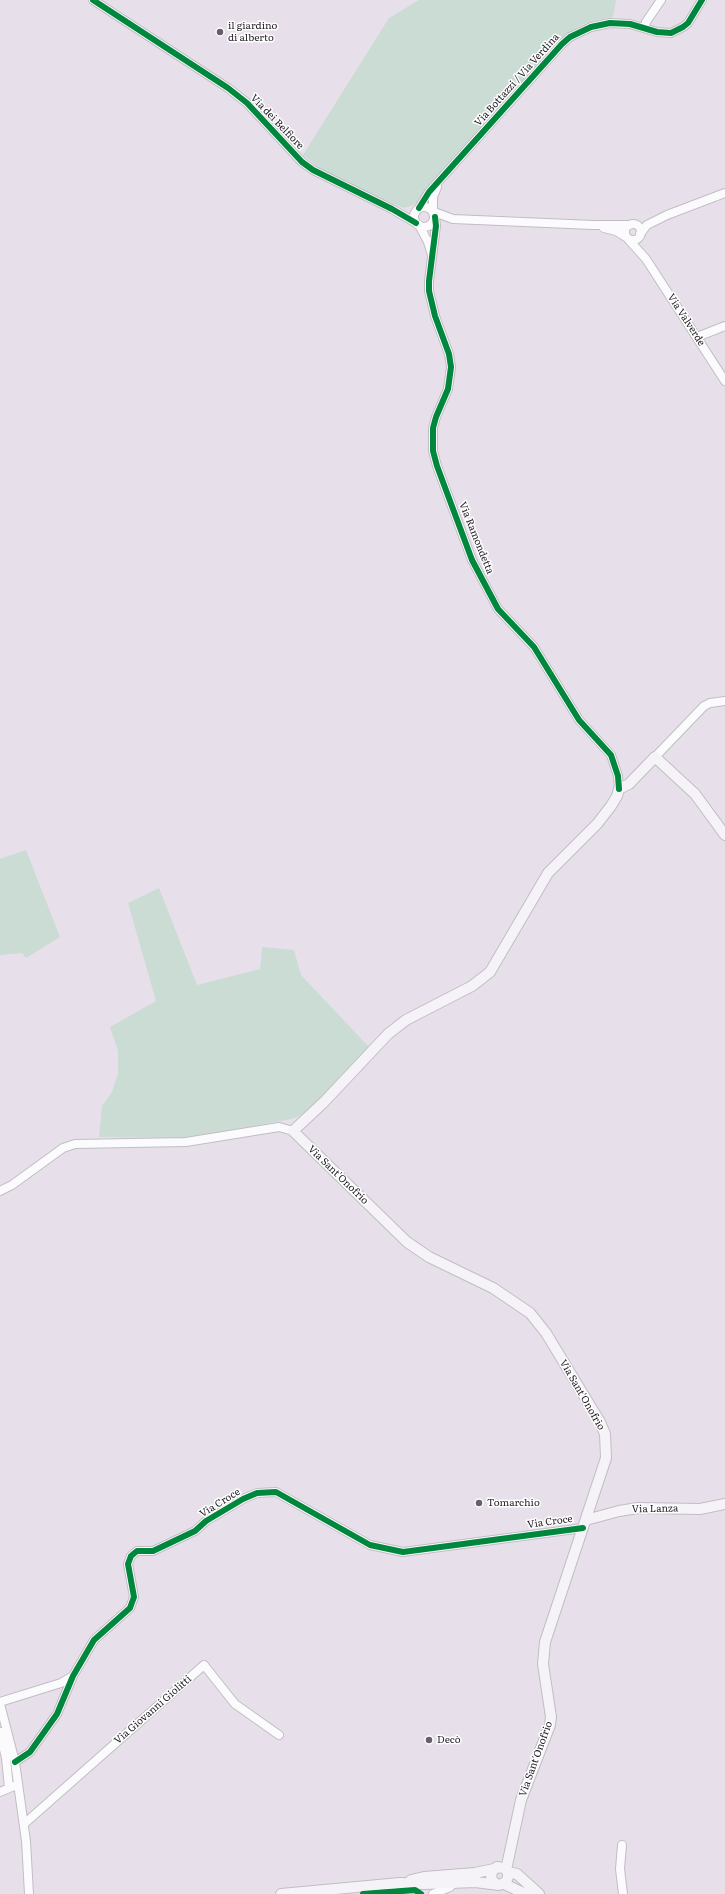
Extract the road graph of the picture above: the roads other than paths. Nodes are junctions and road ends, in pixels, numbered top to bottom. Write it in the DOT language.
graph roads {
  1 [pos="93,0"];
  2 [pos="660,0"];
  3 [pos="702,0"];
  4 [pos="645,27"];
  5 [pos="441,180"];
  6 [pos="725,193"];
  7 [pos="418,208"];
  8 [pos="392,209"];
  9 [pos="667,215"];
  10 [pos="433,218"];
  11 [pos="417,224"];
  12 [pos="630,225"];
  13 [pos="593,226"];
  14 [pos="640,235"];
  15 [pos="627,238"];
  16 [pos="646,259"];
  17 [pos="433,260"];
  18 [pos="725,326"];
  19 [pos="696,336"];
  20 [pos="725,381"];
  21 [pos="725,701"];
  22 [pos="655,757"];
  23 [pos="619,789"];
  24 [pos="725,834"];
  25 [pos="293,1131"];
  26 [pos="0,1191"];
  27 [pos="725,1504"];
  28 [pos="585,1524"];
  29 [pos="73,1676"];
  30 [pos="0,1703"];
  31 [pos="0,1732"];
  32 [pos="279,1735"];
  33 [pos="15,1762"];
  34 [pos="18,1784"];
  35 [pos="9,1788"];
  36 [pos="0,1792"];
  37 [pos="24,1824"];
  38 [pos="511,1842"];
  39 [pos="622,1845"];
  40 [pos="504,1871"];
  41 [pos="454,1882"];
  42 [pos="396,1883"];
  43 [pos="499,1884"];
  44 [pos="29,1894"];
  45 [pos="281,1894"];
  46 [pos="394,1894"];
  47 [pos="433,1894"];
  48 [pos="526,1894"];
  49 [pos="539,1894"];
  50 [pos="623,1894"];
  1 -- 8 [label="street, Via dei Belfiore"];
  2 -- 4 [label="street"];
  3 -- 4 [label="street, Via Bottazzi / Via Verdina"];
  4 -- 5 [label="street, Via Bottazzi / Via Verdina"];
  5 -- 7 [label="street, Via Bottazzi / Via Verdina"];
  5 -- 10 [label="street, Via Ramondetta"];
  6 -- 9 [label="street"];
  7 -- 8 [label="street"];
  7 -- 10 [label="street"];
  7 -- 11 [label="street"];
  8 -- 11 [label="street, Via dei Belfiore"];
  9 -- 12 [label="street"];
  9 -- 14 [label="street"];
  10 -- 11 [label="street"];
  10 -- 13 [label="street"];
  10 -- 17 [label="street, Via Ramondetta"];
  11 -- 17 [label="street"];
  12 -- 13 [label="street"];
  12 -- 14 [label="street"];
  12 -- 15 [label="street"];
  13 -- 15 [label="street"];
  14 -- 15 [label="street"];
  14 -- 16 [label="street"];
  15 -- 16 [label="street"];
  16 -- 19 [label="street, Via Valverde"];
  17 -- 23 [label="street, Via Ramondetta"];
  18 -- 19 [label="street"];
  19 -- 20 [label="street, Via Valverde"];
  21 -- 22 [label="street"];
  22 -- 23 [label="main road"];
  22 -- 24 [label="main road"];
  23 -- 25 [label="main road"];
  25 -- 26 [label="street"];
  25 -- 28 [label="main road, Via Sant'Onofrio"];
  27 -- 28 [label="main road, Via Lanza"];
  28 -- 29 [label="street, Via Croce"];
  28 -- 38 [label="main road, Via Sant'Onofrio"];
  29 -- 30 [label="street"];
  29 -- 33 [label="street, Via Croce"];
  30 -- 33 [label="street"];
  31 -- 35 [label="street"];
  32 -- 37 [label="street, Via Giovanni Giolitti"];
  33 -- 34 [label="street"];
  34 -- 35 [label="street"];
  34 -- 37 [label="street"];
  35 -- 36 [label="street"];
  37 -- 44 [label="street"];
  38 -- 40 [label="main road"];
  38 -- 40 [label="main road"];
  39 -- 50 [label="street"];
  40 -- 42 [label="main road"];
  40 -- 43 [label="main road"];
  40 -- 43 [label="main road"];
  40 -- 49 [label="main road"];
  41 -- 42 [label="main road"];
  41 -- 43 [label="main road"];
  41 -- 47 [label="street"];
  42 -- 45 [label="main road"];
  42 -- 46 [label="street"];
  43 -- 48 [label="main road"];
}
